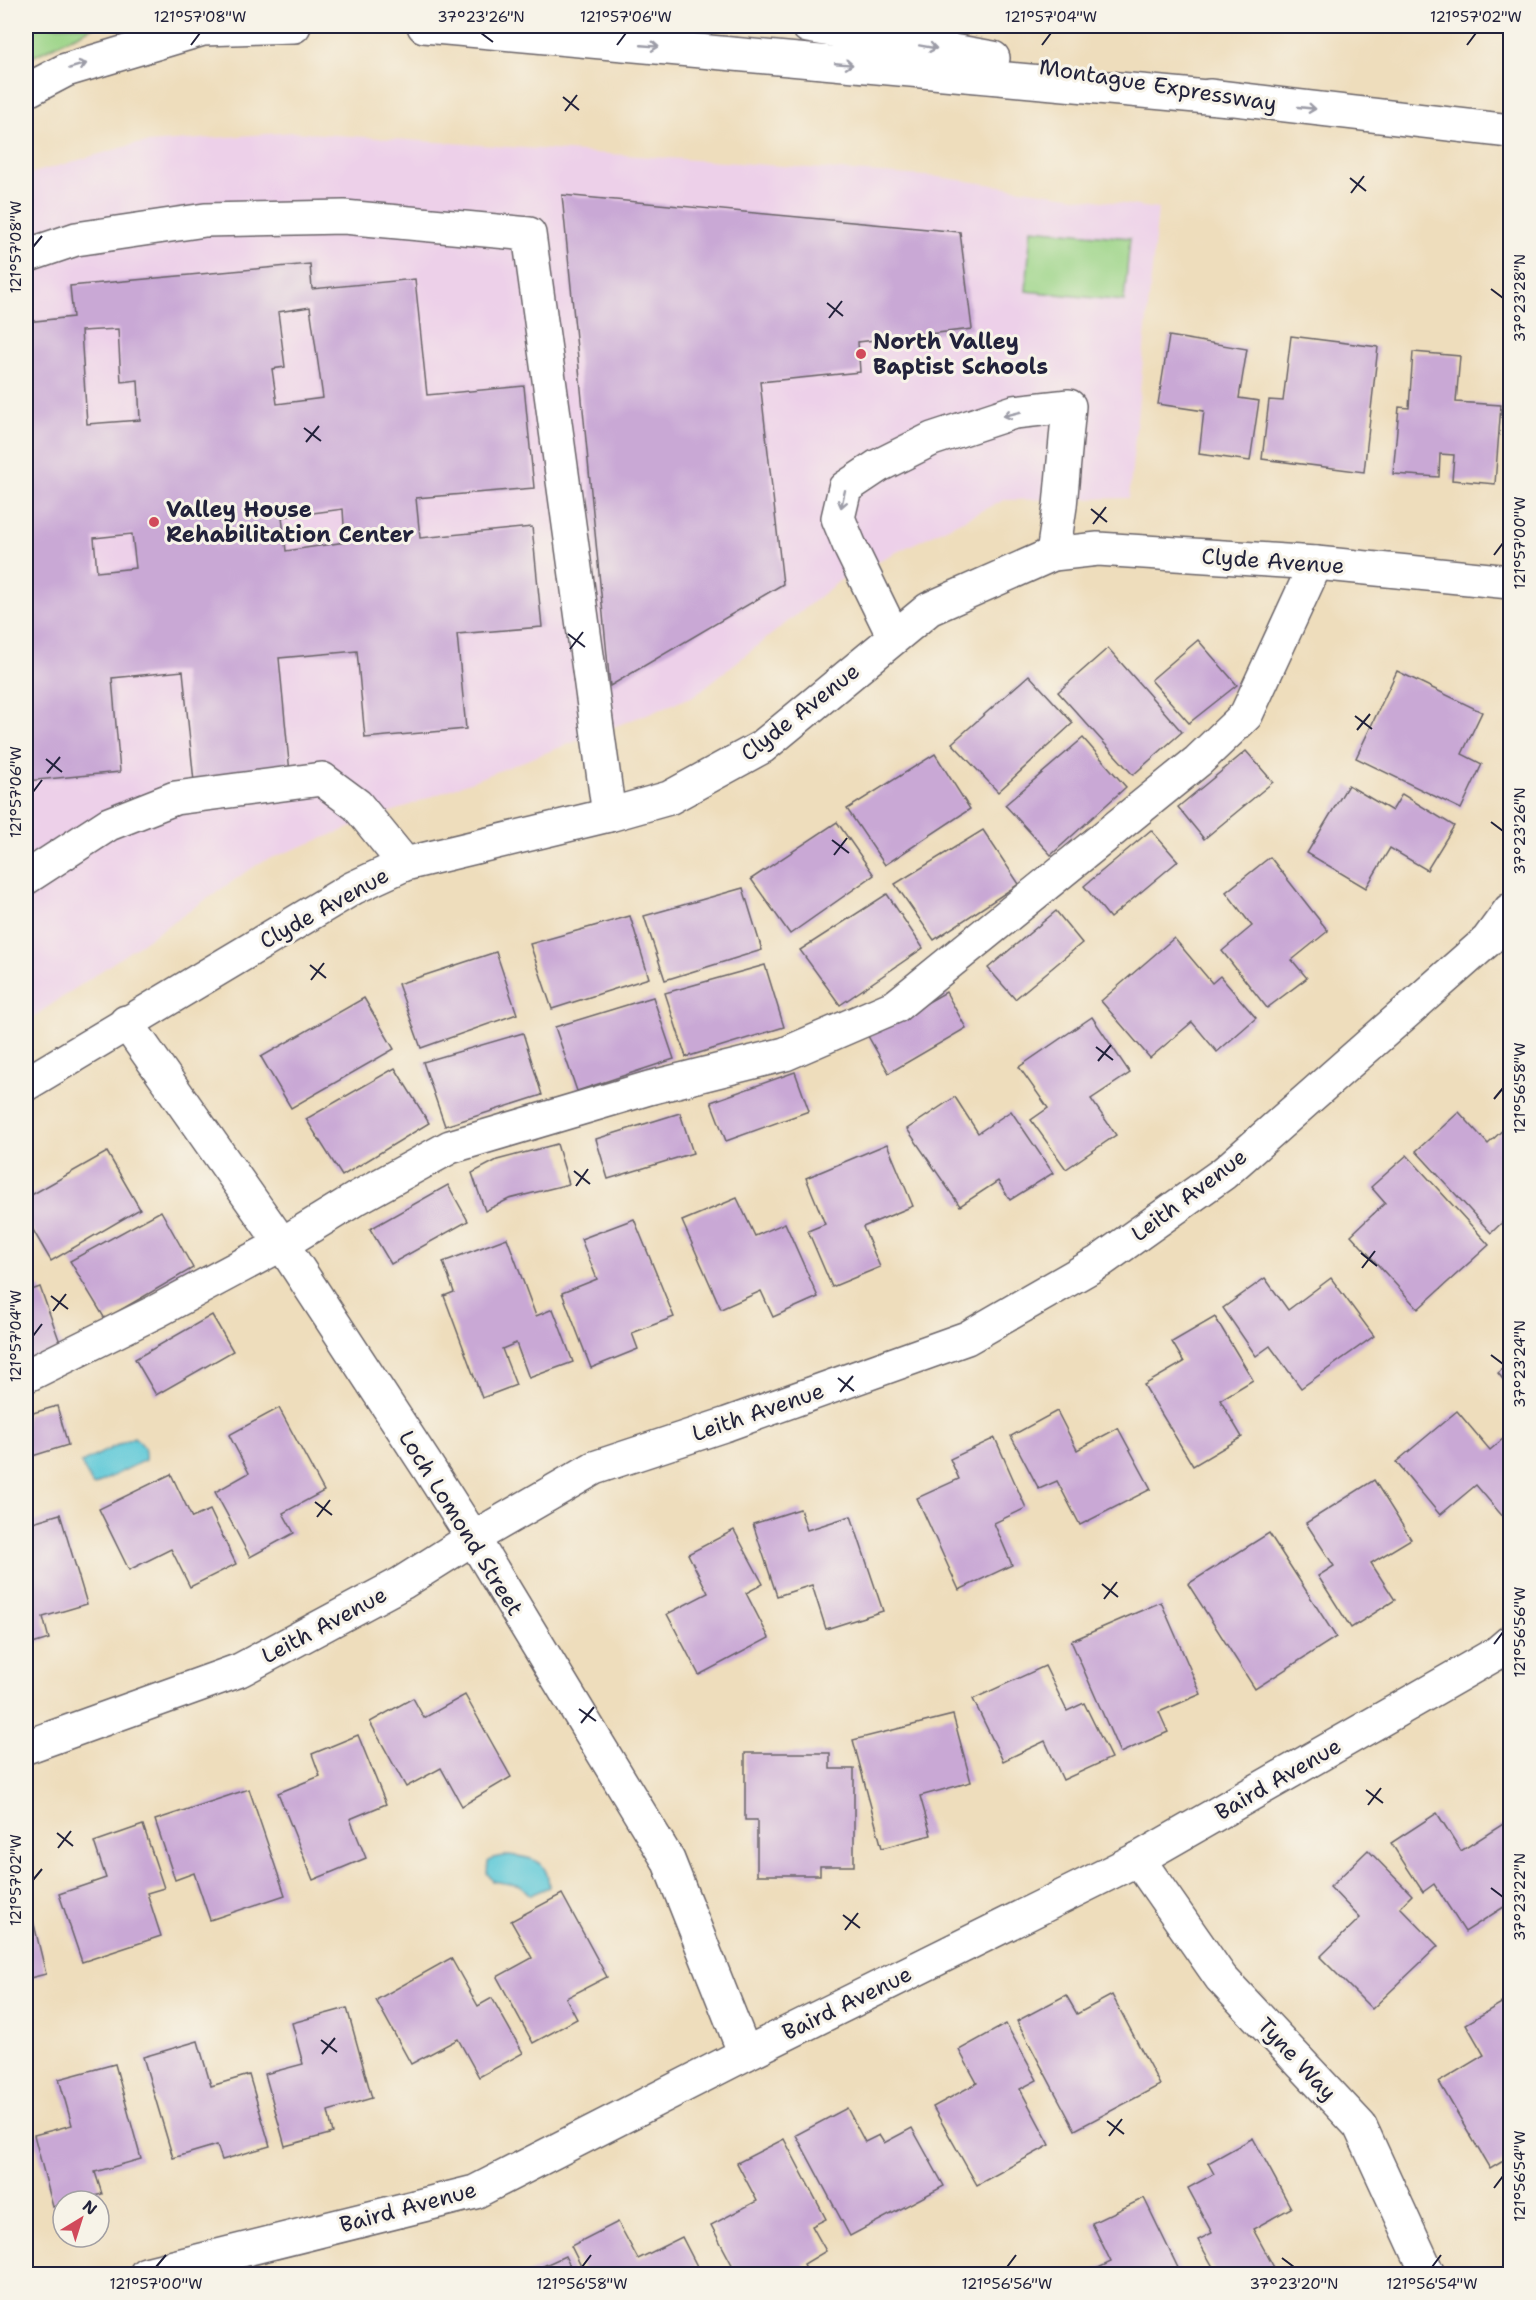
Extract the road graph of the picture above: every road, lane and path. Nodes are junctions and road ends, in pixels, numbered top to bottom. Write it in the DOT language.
graph roads {
  1 [pos="294,26"];
  2 [pos="424,26"];
  3 [pos="808,26"];
  4 [pos="26,92"];
  5 [pos="1229,99"];
  6 [pos="1510,131"];
  7 [pos="26,256"];
  8 [pos="1053,554"];
  9 [pos="1316,563"];
  10 [pos="1510,582"];
  11 [pos="894,637"];
  12 [pos="609,815"];
  13 [pos="405,864"];
  14 [pos="26,878"];
  15 [pos="1510,910"];
  16 [pos="126,1022"];
  17 [pos="26,1084"];
  18 [pos="282,1244"];
  19 [pos="26,1376"];
  20 [pos="473,1538"];
  21 [pos="1510,1642"];
  22 [pos="26,1747"];
  23 [pos="1138,1859"];
  24 [pos="745,2054"];
  25 [pos="146,2274"];
  26 [pos="1428,2274"];
  4 -- 1 [label="main road, one-way"];
  2 -- 5 [label="main road, one-way"];
  3 -- 5 [label="main road, Montague Expressway, one-way"];
  5 -- 6 [label="main road, Montague Expressway, one-way"];
  7 -- 12 [label="main road"];
  8 -- 9 [label="main road, Clyde Avenue"];
  8 -- 11 [label="main road, Clyde Avenue"];
  8 -- 11 [label="main road, one-way"];
  9 -- 10 [label="main road, Clyde Avenue"];
  9 -- 18 [label="main road"];
  11 -- 12 [label="main road, Clyde Avenue"];
  12 -- 13 [label="main road, Clyde Avenue"];
  13 -- 14 [label="main road"];
  13 -- 16 [label="main road, Clyde Avenue"];
  15 -- 20 [label="main road, Leith Avenue"];
  16 -- 17 [label="main road, Clyde Avenue"];
  16 -- 18 [label="main road, Loch Lomond Street"];
  18 -- 19 [label="main road"];
  18 -- 20 [label="main road, Loch Lomond Street"];
  20 -- 22 [label="main road, Leith Avenue"];
  20 -- 24 [label="main road, Loch Lomond Street"];
  21 -- 23 [label="main road, Baird Avenue"];
  23 -- 24 [label="main road, Baird Avenue"];
  23 -- 26 [label="main road, Tyne Way"];
  24 -- 25 [label="main road, Baird Avenue"];
}
